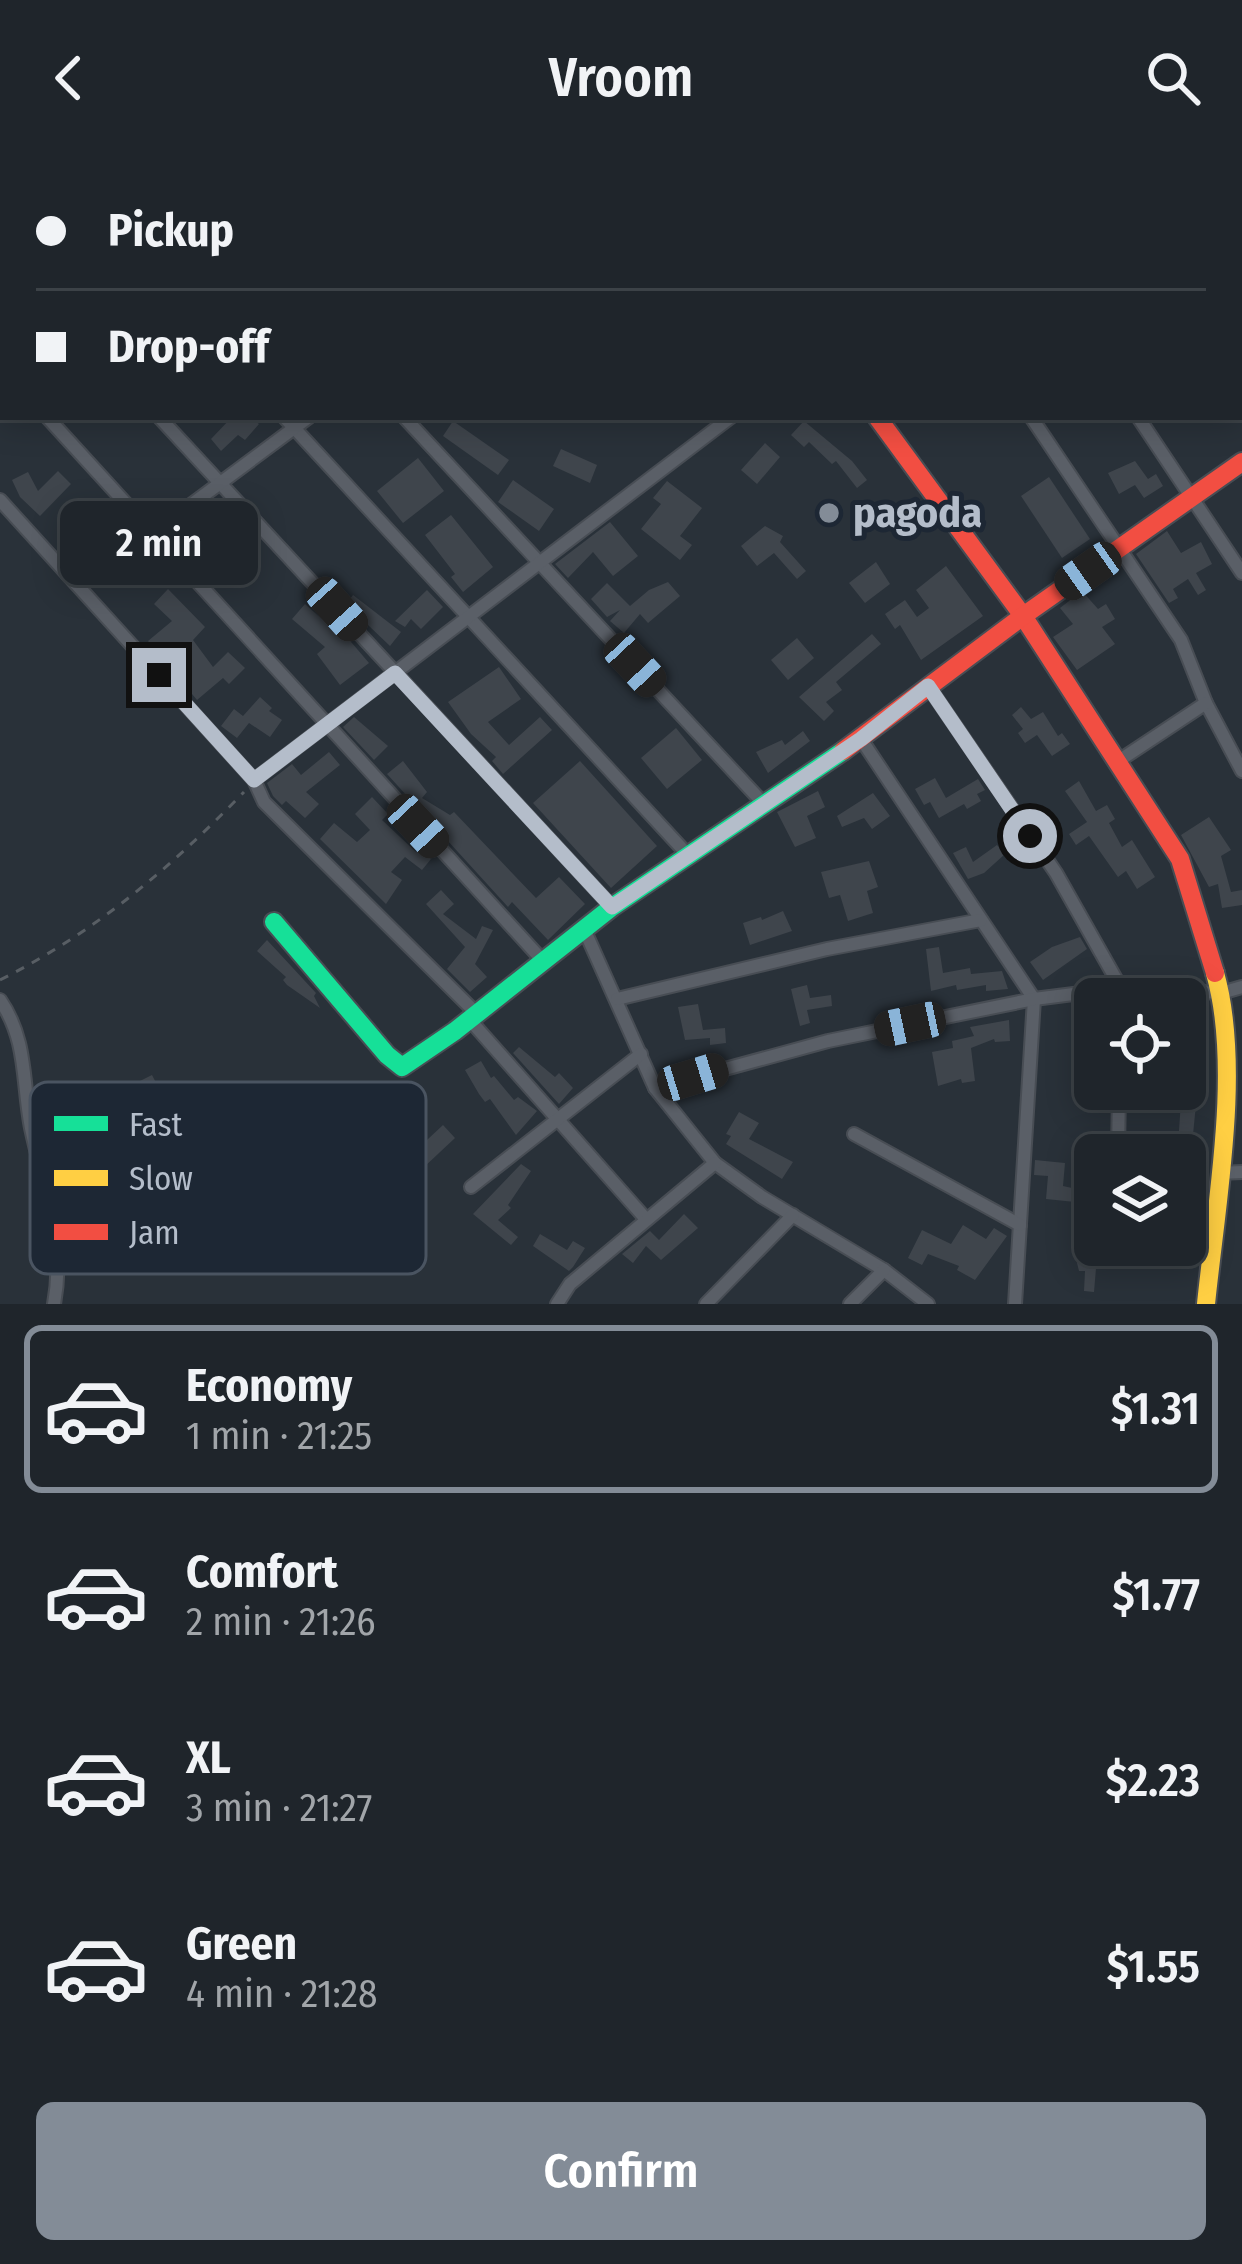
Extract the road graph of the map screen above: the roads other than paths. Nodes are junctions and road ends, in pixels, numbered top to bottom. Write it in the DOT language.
graph roads {
  1 [pos="50,420"];
  2 [pos="162,420"];
  3 [pos="407,420"];
  4 [pos="726,420"];
  5 [pos="879,420"];
  6 [pos="1033,420"];
  7 [pos="1140,420"];
  8 [pos="289,422"];
  9 [pos="1242,462"];
  10 [pos="220,481"];
  11 [pos="1191,498"];
  12 [pos="0,500"];
  13 [pos="153,533"];
  14 [pos="1120,548"];
  15 [pos="538,561"];
  16 [pos="1242,573"];
  17 [pos="469,614"];
  18 [pos="1023,616"];
  19 [pos="395,673"];
  20 [pos="928,686"];
  21 [pos="1206,704"];
  22 [pos="325,725"];
  23 [pos="861,739"];
  24 [pos="1117,761"];
  25 [pos="1242,772"];
  26 [pos="254,780"];
  27 [pos="763,802"];
  28 [pos="688,854"];
  29 [pos="612,907"];
  30 [pos="981,920"];
  31 [pos="274,922"];
  32 [pos="584,928"];
  33 [pos="543,961"];
  34 [pos="1112,978"];
  35 [pos="1242,987"];
  36 [pos="1206,993"];
  37 [pos="1222,993"];
  38 [pos="1074,997"];
  39 [pos="617,999"];
  40 [pos="1034,999"];
  41 [pos="0,1000"];
  42 [pos="473,1017"];
  43 [pos="640,1054"];
  44 [pos="655,1088"];
  45 [pos="559,1121"];
  46 [pos="30,1123"];
  47 [pos="854,1134"];
  48 [pos="716,1163"];
  49 [pos="1242,1172"];
  50 [pos="1219,1173"];
  51 [pos="471,1187"];
  52 [pos="793,1215"];
  53 [pos="645,1218"];
  54 [pos="1020,1225"];
  55 [pos="884,1270"];
  56 [pos="58,1274"];
  57 [pos="54,1304"];
  58 [pos="556,1304"];
  59 [pos="706,1304"];
  60 [pos="850,1304"];
  61 [pos="928,1304"];
  62 [pos="1016,1304"];
  63 [pos="1206,1304"];
  1 -- 13 [label="street"];
  2 -- 10 [label="street"];
  3 -- 15 [label="street"];
  4 -- 15 [label="street"];
  5 -- 18 [label="street"];
  6 -- 14 [label="street"];
  7 -- 11 [label="street"];
  8 -- 10 [label="street"];
  8 -- 17 [label="street"];
  9 -- 11 [label="street"];
  10 -- 13 [label="street"];
  10 -- 19 [label="street"];
  11 -- 14 [label="street"];
  11 -- 16 [label="street"];
  12 -- 26 [label="street"];
  13 -- 22 [label="street"];
  14 -- 18 [label="street"];
  14 -- 21 [label="street"];
  15 -- 17 [label="street"];
  15 -- 27 [label="street"];
  17 -- 19 [label="street"];
  17 -- 28 [label="street"];
  18 -- 20 [label="street"];
  18 -- 24 [label="street"];
  19 -- 22 [label="street"];
  19 -- 29 [label="street"];
  20 -- 23 [label="street"];
  20 -- 34 [label="street"];
  21 -- 24 [label="street"];
  21 -- 25 [label="street"];
  22 -- 26 [label="street"];
  22 -- 33 [label="street"];
  23 -- 27 [label="street"];
  23 -- 30 [label="street"];
  24 -- 37 [label="street"];
  26 -- 42 [label="street"];
  27 -- 28 [label="street"];
  28 -- 29 [label="street"];
  29 -- 32 [label="street"];
  30 -- 39 [label="street"];
  30 -- 40 [label="street"];
  31 -- 42 [label="street"];
  32 -- 33 [label="street"];
  32 -- 39 [label="street"];
  33 -- 42 [label="street"];
  35 -- 37 [label="street"];
  36 -- 37 [label="street"];
  37 -- 50 [label="street"];
  38 -- 40 [label="street"];
  39 -- 43 [label="street"];
  40 -- 44 [label="street"];
  40 -- 54 [label="street"];
  41 -- 46 [label="street"];
  42 -- 45 [label="street"];
  43 -- 44 [label="street"];
  43 -- 45 [label="street"];
  44 -- 48 [label="street"];
  45 -- 51 [label="street"];
  45 -- 53 [label="street"];
  47 -- 54 [label="street"];
  48 -- 52 [label="street"];
  48 -- 53 [label="street"];
  49 -- 50 [label="street"];
  50 -- 63 [label="street"];
  52 -- 55 [label="street"];
  52 -- 59 [label="street"];
  53 -- 58 [label="street"];
  54 -- 62 [label="street"];
  55 -- 60 [label="street"];
  55 -- 61 [label="street"];
  56 -- 57 [label="street"];
}
